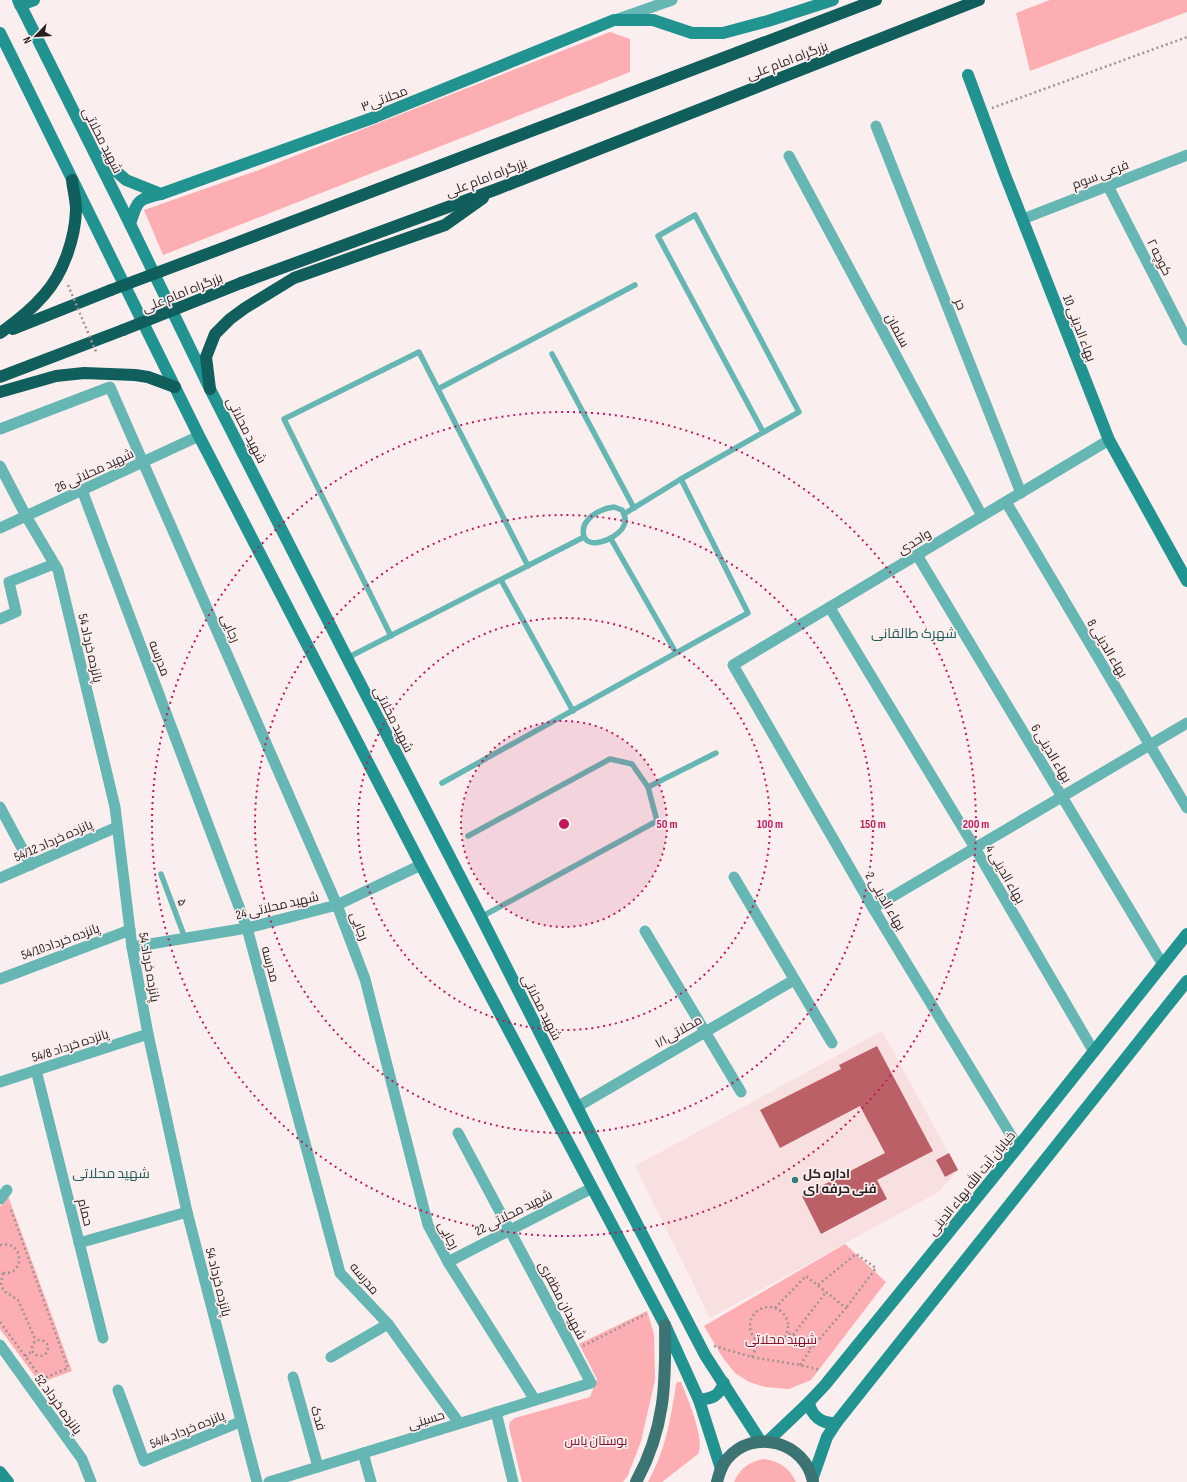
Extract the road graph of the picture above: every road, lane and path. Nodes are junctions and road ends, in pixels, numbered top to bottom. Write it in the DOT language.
graph roads {
  1 [pos="34,0"];
  2 [pos="672,0"];
  3 [pos="833,0"];
  4 [pos="876,0"];
  5 [pos="980,0"];
  6 [pos="19,2"];
  7 [pos="614,20"];
  8 [pos="0,33"];
  9 [pos="1187,37"];
  10 [pos="968,75"];
  11 [pos="982,112"];
  12 [pos="876,126"];
  13 [pos="93,150"];
  14 [pos="1187,155"];
  15 [pos="789,156"];
  16 [pos="72,180"];
  17 [pos="1108,186"];
  18 [pos="497,188"];
  19 [pos="161,194"];
  20 [pos="1023,219"];
  21 [pos="130,224"];
  22 [pos="68,285"];
  23 [pos="635,285"];
  24 [pos="0,334"];
  25 [pos="1187,340"];
  26 [pos="97,354"];
  27 [pos="552,354"];
  28 [pos="0,377"];
  29 [pos="175,387"];
  30 [pos="210,389"];
  31 [pos="438,389"];
  32 [pos="0,392"];
  33 [pos="0,429"];
  34 [pos="763,432"];
  35 [pos="199,436"];
  36 [pos="1109,440"];
  37 [pos="143,462"];
  38 [pos="0,466"];
  39 [pos="681,479"];
  40 [pos="82,490"];
  41 [pos="1021,493"];
  42 [pos="1006,502"];
  43 [pos="634,508"];
  44 [pos="624,514"];
  45 [pos="26,516"];
  46 [pos="982,516"];
  47 [pos="0,528"];
  48 [pos="584,537"];
  49 [pos="611,539"];
  50 [pos="917,556"];
  51 [pos="54,564"];
  52 [pos="528,566"];
  53 [pos="501,580"];
  54 [pos="1187,581"];
  55 [pos="830,608"];
  56 [pos="0,619"];
  57 [pos="391,636"];
  58 [pos="676,653"];
  59 [pos="347,658"];
  60 [pos="733,666"];
  61 [pos="573,711"];
  62 [pos="1187,723"];
  63 [pos="1150,745"];
  64 [pos="716,753"];
  65 [pos="442,783"];
  66 [pos="648,787"];
  67 [pos="1062,797"];
  68 [pos="0,807"];
  69 [pos="1187,808"];
  70 [pos="117,827"];
  71 [pos="468,836"];
  72 [pos="975,848"];
  73 [pos="31,864"];
  74 [pos="421,865"];
  75 [pos="161,874"];
  76 [pos="734,877"];
  77 [pos="0,878"];
  78 [pos="337,905"];
  79 [pos="873,908"];
  80 [pos="481,917"];
  81 [pos="247,928"];
  82 [pos="130,930"];
  83 [pos="645,931"];
  84 [pos="1187,934"];
  85 [pos="185,938"];
  86 [pos="132,947"];
  87 [pos="1163,965"];
  88 [pos="0,978"];
  89 [pos="794,980"];
  90 [pos="1187,981"];
  91 [pos="705,1032"];
  92 [pos="148,1034"];
  93 [pos="832,1042"];
  94 [pos="1094,1052"];
  95 [pos="36,1070"];
  96 [pos="0,1082"];
  97 [pos="741,1092"];
  98 [pos="577,1107"];
  99 [pos="458,1133"];
  100 [pos="1018,1147"];
  101 [pos="592,1188"];
  102 [pos="7,1190"];
  103 [pos="4,1200"];
  104 [pos="187,1212"];
  105 [pos="510,1229"];
  106 [pos="79,1243"];
  107 [pos="0,1245"];
  108 [pos="448,1262"];
  109 [pos="2,1273"];
  110 [pos="818,1285"];
  111 [pos="826,1292"];
  112 [pos="775,1308"];
  113 [pos="846,1308"];
  114 [pos="656,1309"];
  115 [pos="0,1322"];
  116 [pos="388,1324"];
  117 [pos="665,1325"];
  118 [pos="786,1333"];
  119 [pos="793,1335"];
  120 [pos="103,1338"];
  121 [pos="36,1341"];
  122 [pos="698,1341"];
  123 [pos="759,1341"];
  124 [pos="0,1345"];
  125 [pos="811,1349"];
  126 [pos="574,1351"];
  127 [pos="331,1357"];
  128 [pos="752,1357"];
  129 [pos="800,1365"];
  130 [pos="834,1374"];
  131 [pos="293,1377"];
  132 [pos="591,1383"];
  133 [pos="724,1383"];
  134 [pos="118,1390"];
  135 [pos="535,1400"];
  136 [pos="699,1400"];
  137 [pos="809,1402"];
  138 [pos="496,1412"];
  139 [pos="240,1422"];
  140 [pos="459,1423"];
  141 [pos="836,1423"];
  142 [pos="765,1441"];
  143 [pos="363,1453"];
  144 [pos="318,1467"];
  145 [pos="0,1472"];
  146 [pos="716,1478"];
  147 [pos="813,1480"];
  148 [pos="8,1482"];
  149 [pos="91,1482"];
  150 [pos="257,1482"];
  151 [pos="268,1482"];
  152 [pos="371,1482"];
  153 [pos="513,1482"];
  154 [pos="636,1482"];
  1 -- 6 [label="main road"];
  2 -- 7 [label="street"];
  3 -- 7 [label="main road"];
  4 -- 24 [label="highway, بزرگراه امام علی, bridge"];
  5 -- 18 [label="highway, بزرگراه امام علی"];
  6 -- 13 [label="main road, شهید محلاتی"];
  7 -- 19 [label="main road, محلاتی۳"];
  8 -- 16 [label="main road"];
  9 -- 11 [label="path"];
  10 -- 11 [label="main road, بهاء الدینی 10"];
  11 -- 20 [label="main road, بهاء الدینی 10"];
  12 -- 41 [label="street, حر"];
  13 -- 19 [label="main road"];
  13 -- 21 [label="main road, شهید محلاتی"];
  14 -- 17 [label="street, فرعی سوم"];
  15 -- 46 [label="street, سلمان"];
  16 -- 24 [label="highway"];
  16 -- 29 [label="main road"];
  17 -- 20 [label="street, فرعی سوم"];
  17 -- 25 [label="street, کوچه ۲"];
  18 -- 28 [label="highway, بزرگراه امام علی, bridge"];
  18 -- 30 [label="highway"];
  19 -- 21 [label="main road, محلاتی۳"];
  20 -- 36 [label="main road, بهاء الدینی 10"];
  21 -- 30 [label="main road, شهید محلاتی"];
  22 -- 26 [label="path, bridge"];
  23 -- 31 [label="lane"];
  27 -- 43 [label="lane"];
  29 -- 32 [label="highway"];
  29 -- 35 [label="main road"];
  30 -- 59 [label="main road, شهید محلاتی"];
  31 -- 52 [label="lane"];
  31 -- 57 [label="lane"];
  33 -- 37 [label="street, رجایی"];
  34 -- 34 [label="lane"];
  34 -- 39 [label="lane"];
  35 -- 37 [label="street, شهید محلاتی 26"];
  35 -- 74 [label="main road"];
  36 -- 41 [label="street, واحدی"];
  36 -- 54 [label="main road, بهاء الدینی 10"];
  37 -- 40 [label="street, شهید محلاتی 26"];
  37 -- 78 [label="street, رجایی"];
  38 -- 45 [label="street, پانزده خرداد 54"];
  39 -- 43 [label="lane"];
  39 -- 58 [label="lane"];
  40 -- 45 [label="street, شهید محلاتی 26"];
  40 -- 81 [label="street, مدرسه"];
  41 -- 42 [label="street, واحدی"];
  42 -- 46 [label="street, واحدی"];
  42 -- 63 [label="street, بهاء الدینی 8"];
  43 -- 44 [label="lane"];
  44 -- 48 [label="lane"];
  44 -- 49 [label="lane"];
  45 -- 47 [label="street, شهید محلاتی 26"];
  45 -- 51 [label="street, پانزده خرداد 54"];
  46 -- 50 [label="street, واحدی"];
  48 -- 49 [label="lane"];
  48 -- 52 [label="lane"];
  49 -- 58 [label="lane"];
  50 -- 55 [label="street, واحدی"];
  50 -- 67 [label="street, بهاء الدینی 6"];
  51 -- 56 [label="street"];
  51 -- 70 [label="street, پانزده خرداد 54"];
  52 -- 53 [label="lane"];
  53 -- 57 [label="lane"];
  53 -- 61 [label="lane"];
  55 -- 60 [label="street, واحدی"];
  55 -- 72 [label="street, بهاء الدینی 4"];
  57 -- 59 [label="lane"];
  58 -- 61 [label="lane"];
  59 -- 80 [label="main road, شهید محلاتی"];
  60 -- 79 [label="street, بهاء الدینی 2"];
  61 -- 65 [label="lane"];
  62 -- 63 [label="street"];
  63 -- 67 [label="street"];
  63 -- 69 [label="street, بهاء الدینی 8"];
  64 -- 66 [label="lane"];
  66 -- 71 [label="lane"];
  66 -- 80 [label="lane"];
  67 -- 72 [label="street"];
  67 -- 87 [label="street, بهاء الدینی 6"];
  68 -- 73 [label="street"];
  70 -- 73 [label="street, پانزده خرداد 54/12"];
  70 -- 82 [label="street, پانزده خرداد 54"];
  72 -- 79 [label="street"];
  72 -- 94 [label="street, بهاء الدینی 4"];
  73 -- 77 [label="street, پانزده خرداد 54/12"];
  74 -- 78 [label="street, شهید محلاتی 24"];
  74 -- 101 [label="main road"];
  75 -- 85 [label="lane, ۵"];
  76 -- 89 [label="street"];
  78 -- 81 [label="street, شهید محلاتی 24"];
  78 -- 108 [label="street, رجایی"];
  79 -- 100 [label="street, بهاء الدینی 2"];
  80 -- 98 [label="main road, شهید محلاتی"];
  81 -- 85 [label="street, شهید محلاتی 24"];
  81 -- 116 [label="street, مدرسه"];
  82 -- 86 [label="street, پانزده خرداد 54"];
  82 -- 88 [label="street, پانزده خرداد54/10"];
  83 -- 91 [label="street"];
  84 -- 87 [label="main road, خیابان آیت الله بهاء الدینی"];
  85 -- 86 [label="street, شهید محلاتی 24"];
  86 -- 92 [label="street, پانزده خرداد 54"];
  87 -- 94 [label="main road, خیابان آیت الله بهاء الدینی"];
  89 -- 91 [label="street, محلاتی۱/۱"];
  89 -- 93 [label="street"];
  90 -- 141 [label="main road"];
  91 -- 97 [label="street"];
  91 -- 98 [label="street, محلاتی۱/۱"];
  92 -- 95 [label="street, پانزده خرداد 54/8"];
  92 -- 104 [label="street, پانزده خرداد 54"];
  94 -- 100 [label="main road, خیابان آیت الله بهاء الدینی"];
  95 -- 96 [label="street, پانزده خرداد 54/8"];
  95 -- 106 [label="street, حمام"];
  98 -- 122 [label="main road, شهید محلاتی"];
  99 -- 105 [label="street, شهیدان مظفری"];
  100 -- 130 [label="main road, خیابان آیت الله بهاء الدینی"];
  101 -- 105 [label="street, شهید محلاتی 22"];
  101 -- 114 [label="main road"];
  102 -- 103 [label="street"];
  103 -- 115 [label="path"];
  104 -- 106 [label="street"];
  104 -- 139 [label="street, پانزده خرداد 54"];
  105 -- 108 [label="street, شهید محلاتی 22"];
  105 -- 126 [label="street, شهیدان مظفری"];
  106 -- 120 [label="street, حمام"];
  107 -- 109 [label="path"];
  108 -- 135 [label="street, رجایی"];
  109 -- 121 [label="path"];
  110 -- 111 [label="path"];
  110 -- 112 [label="path"];
  110 -- 113 [label="path"];
  111 -- 113 [label="path"];
  111 -- 119 [label="path"];
  112 -- 118 [label="path"];
  112 -- 123 [label="path"];
  113 -- 125 [label="path"];
  114 -- 117 [label="main road"];
  114 -- 126 [label="path"];
  116 -- 127 [label="street"];
  116 -- 140 [label="street, مدرسه"];
  117 -- 136 [label="main road"];
  117 -- 154 [label="main road"];
  118 -- 119 [label="path"];
  118 -- 123 [label="path"];
  119 -- 125 [label="path"];
  121 -- 121 [label="path"];
  122 -- 128 [label="path"];
  122 -- 133 [label="main road, شهید محلاتی"];
  123 -- 128 [label="path"];
  124 -- 149 [label="street, پانزده خرداد 52"];
  125 -- 129 [label="path"];
  126 -- 132 [label="street, شهیدان مظفری"];
  128 -- 129 [label="path"];
  129 -- 130 [label="path"];
  130 -- 137 [label="main road, خیابان آیت الله بهاء الدینی"];
  131 -- 144 [label="street, فدک"];
  132 -- 135 [label="street, حسینی"];
  133 -- 136 [label="main road"];
  133 -- 142 [label="main road, شهید محلاتی"];
  134 -- 139 [label="street, پانزده خرداد 54/4"];
  135 -- 138 [label="street, حسینی"];
  136 -- 146 [label="main road"];
  137 -- 141 [label="main road"];
  137 -- 142 [label="main road, خیابان آیت الله بهاء الدینی"];
  138 -- 140 [label="street, حسینی"];
  138 -- 153 [label="street"];
  139 -- 150 [label="street, پانزده خرداد 54"];
  140 -- 143 [label="street, حسینی"];
  141 -- 147 [label="main road"];
  142 -- 146 [label="main road"];
  142 -- 147 [label="main road"];
  143 -- 144 [label="street, حسینی"];
  143 -- 152 [label="street"];
  144 -- 151 [label="street, حسینی"];
  145 -- 148 [label="main road"];
}
